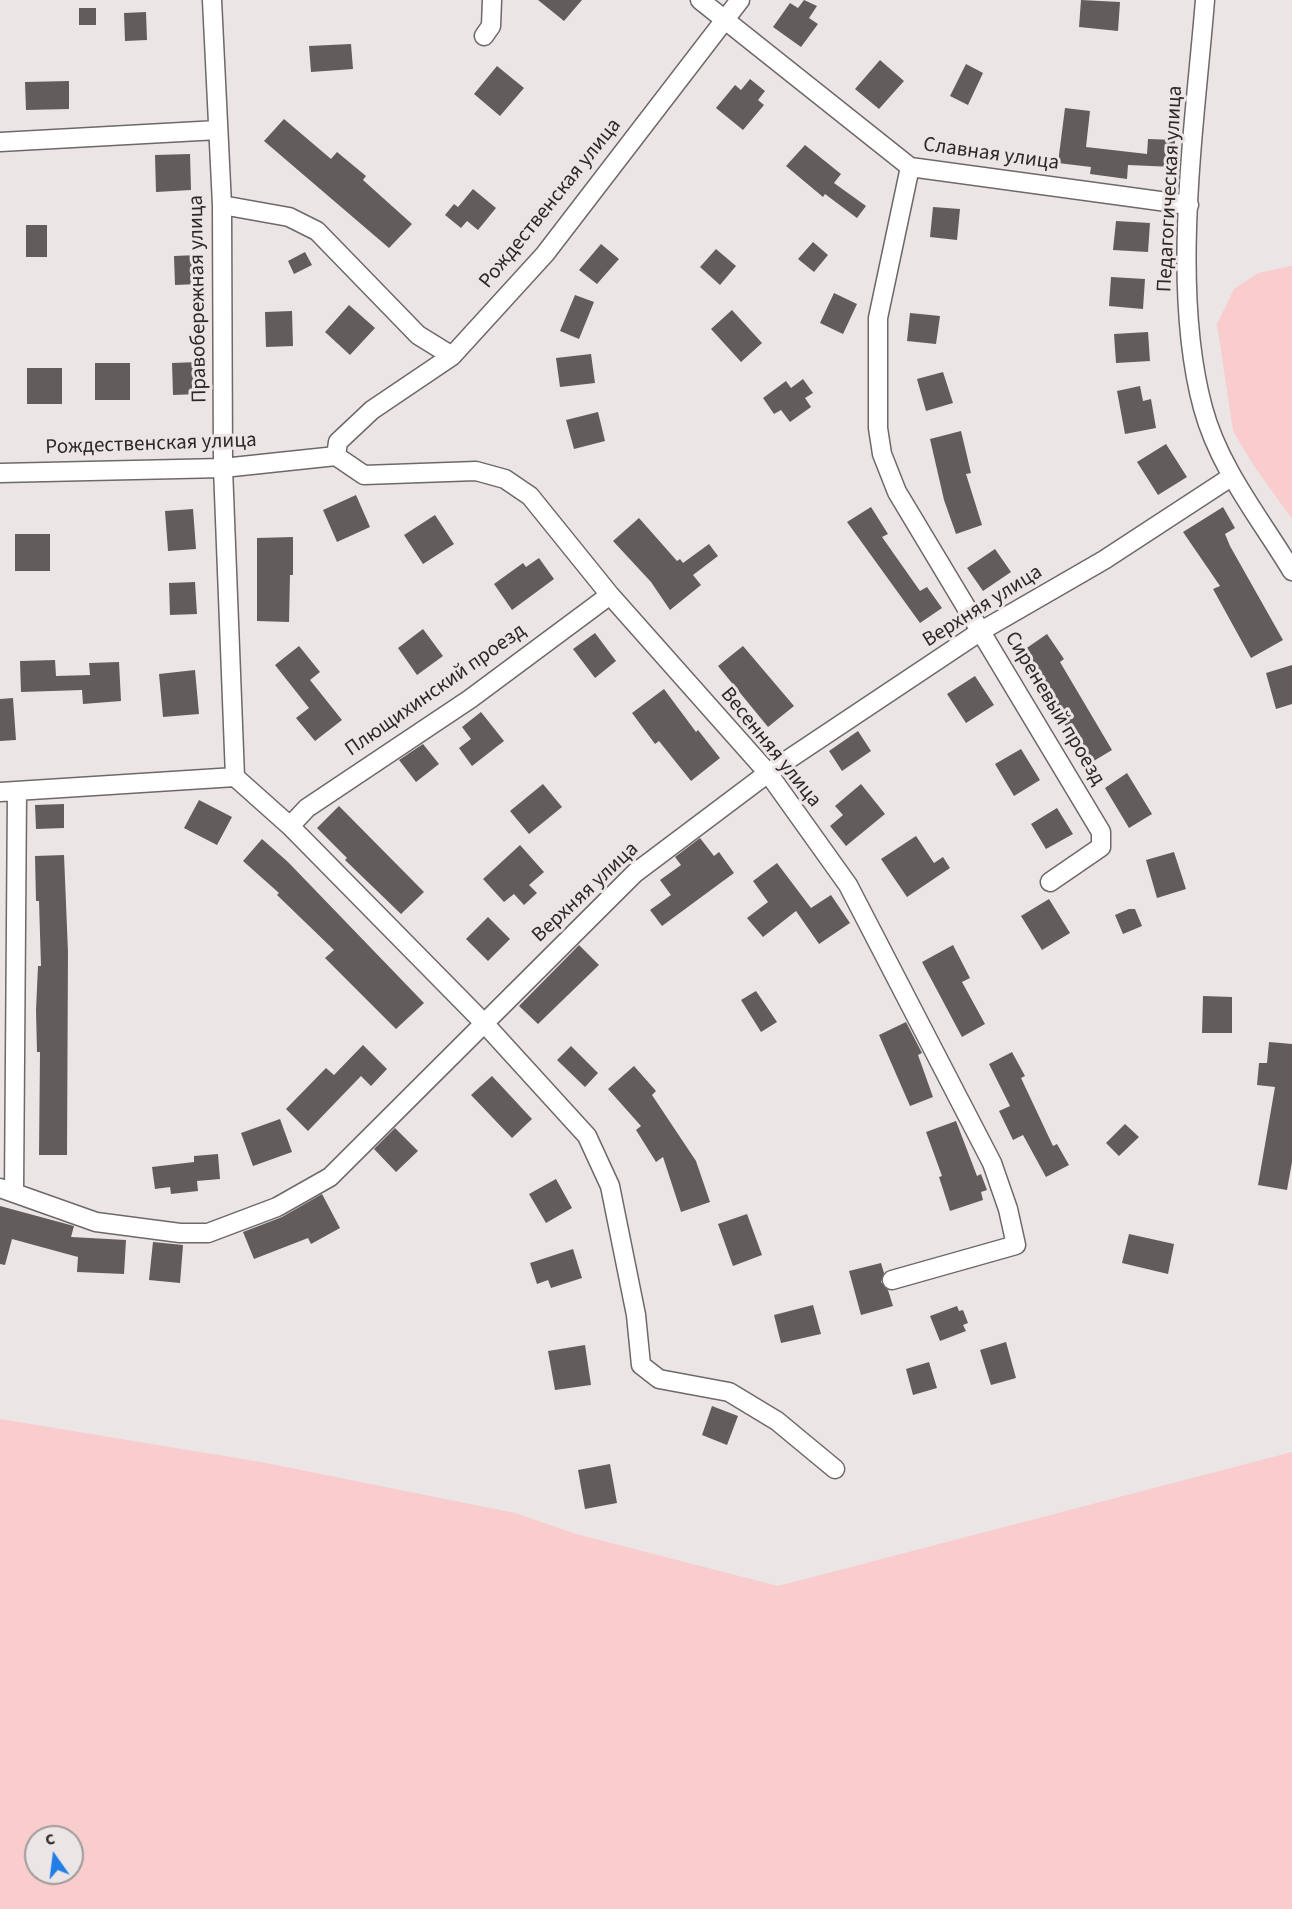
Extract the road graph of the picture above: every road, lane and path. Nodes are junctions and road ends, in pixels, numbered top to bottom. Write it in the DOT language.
graph roads {
  1 [pos="212,0"];
  2 [pos="492,0"];
  3 [pos="699,0"];
  4 [pos="740,0"];
  5 [pos="1205,0"];
  6 [pos="724,20"];
  7 [pos="484,36"];
  8 [pos="218,130"];
  9 [pos="0,142"];
  10 [pos="910,167"];
  11 [pos="222,205"];
  12 [pos="1189,205"];
  13 [pos="452,357"];
  14 [pos="336,456"];
  15 [pos="224,468"];
  16 [pos="0,473"];
  17 [pos="1232,477"];
  18 [pos="1292,571"];
  19 [pos="610,595"];
  20 [pos="981,631"];
  21 [pos="768,773"];
  22 [pos="235,777"];
  23 [pos="9,791"];
  24 [pos="290,826"];
  25 [pos="1050,882"];
  26 [pos="484,1023"];
  27 [pos="7,1190"];
  28 [pos="892,1280"];
  29 [pos="835,1469"];
  1 -- 8 [label="street, Правобережная улица"];
  2 -- 7 [label="street"];
  3 -- 6 [label="street, Славная улица"];
  4 -- 6 [label="street, Рождественская улица"];
  5 -- 12 [label="street, Педагогическая улица"];
  6 -- 10 [label="street, Славная улица"];
  6 -- 13 [label="street, Рождественская улица"];
  8 -- 9 [label="street"];
  8 -- 11 [label="street, Правобережная улица"];
  10 -- 12 [label="street, Славная улица"];
  10 -- 20 [label="street, Сиреневый проезд"];
  11 -- 13 [label="street"];
  11 -- 15 [label="street, Правобережная улица"];
  12 -- 17 [label="street, Педагогическая улица"];
  13 -- 14 [label="street, Рождественская улица"];
  14 -- 15 [label="street, Рождественская улица"];
  14 -- 19 [label="street, Весенняя улица"];
  15 -- 16 [label="street, Рождественская улица"];
  15 -- 22 [label="street, Правобережная улица"];
  17 -- 18 [label="street, Педагогическая улица"];
  17 -- 20 [label="street, Верхняя улица"];
  19 -- 21 [label="street, Весенняя улица"];
  19 -- 24 [label="street, Плющихинский проезд"];
  20 -- 21 [label="street, Верхняя улица"];
  20 -- 25 [label="street, Сиреневый проезд"];
  21 -- 26 [label="street, Верхняя улица"];
  21 -- 28 [label="street, Весенняя улица"];
  22 -- 23 [label="street"];
  22 -- 24 [label="street"];
  23 -- 27 [label="street"];
  24 -- 26 [label="street"];
  26 -- 27 [label="street, Верхняя улица"];
  26 -- 29 [label="street"];
}
